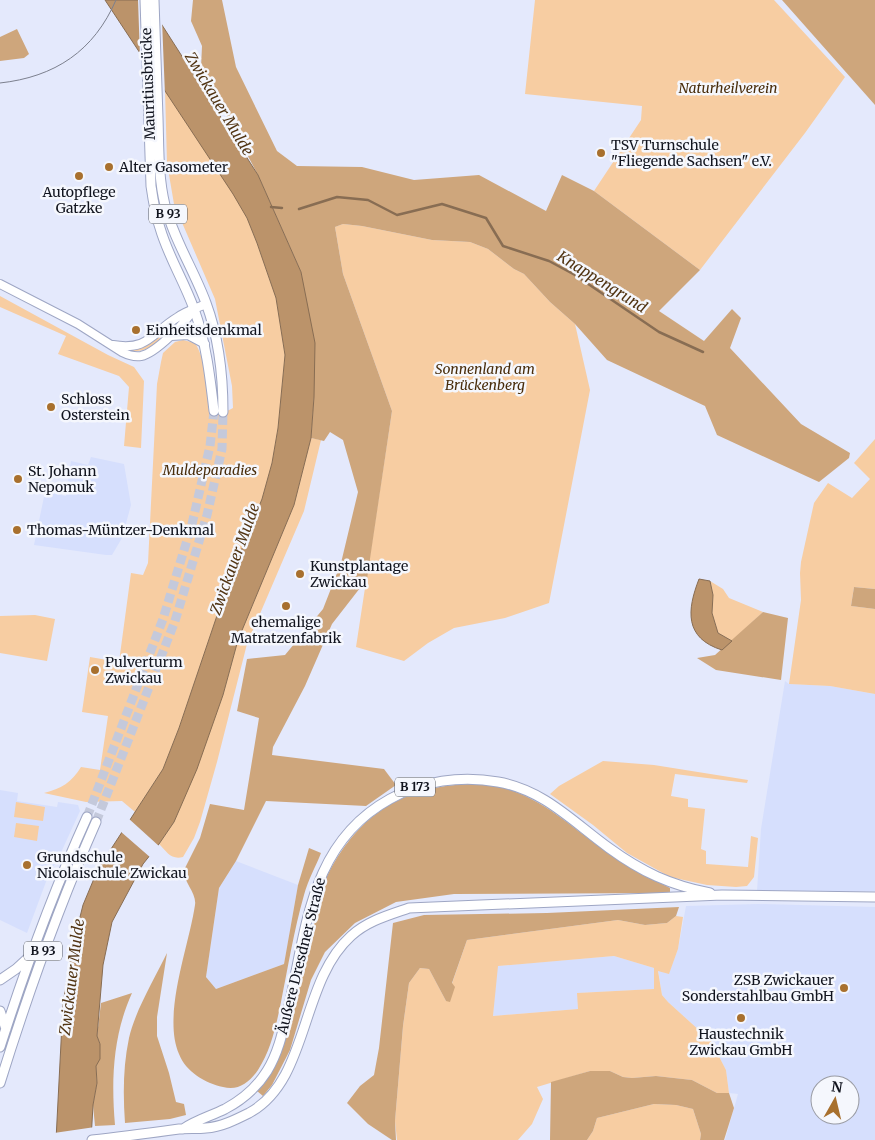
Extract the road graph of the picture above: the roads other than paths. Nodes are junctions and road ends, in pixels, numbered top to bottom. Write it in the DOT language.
graph roads {
  1 [pos="145,0"];
  2 [pos="154,0"];
  3 [pos="0,284"];
  4 [pos="206,304"];
  5 [pos="194,310"];
  6 [pos="169,337"];
  7 [pos="205,344"];
  8 [pos="111,345"];
  9 [pos="87,817"];
  10 [pos="96,822"];
  11 [pos="671,883"];
  12 [pos="722,895"];
  13 [pos="875,897"];
  14 [pos="672,898"];
  15 [pos="31,955"];
  16 [pos="0,980"];
  17 [pos="0,1011"];
  18 [pos="6,1029"];
  19 [pos="0,1047"];
  20 [pos="0,1083"];
  21 [pos="182,1129"];
  22 [pos="92,1140"];
  1 -- 5 [label="main road, Mauritiusbrücke / B 93"];
  2 -- 4 [label="main road, Mauritiusbrücke / B 93"];
  3 -- 8 [label="main road"];
  4 -- 5 [label="main road"];
  4 -- 7 [label="main road, B 93"];
  5 -- 6 [label="main road"];
  5 -- 7 [label="main road, B 93"];
  5 -- 8 [label="main road"];
  6 -- 7 [label="main road"];
  6 -- 8 [label="main road"];
  9 -- 15 [label="main road, B 93"];
  10 -- 20 [label="main road, B 93"];
  11 -- 12 [label="main road, Äußere Dresdner Straße / B 173"];
  11 -- 14 [label="main road"];
  11 -- 21 [label="main road, Äußere Dresdner Straße / B 173"];
  12 -- 13 [label="main road, Äußere Dresdner Straße / B 173"];
  12 -- 14 [label="main road, Äußere Dresdner Straße / B 173"];
  14 -- 21 [label="main road, Äußere Dresdner Straße / B 173"];
  15 -- 16 [label="main road"];
  15 -- 18 [label="main road, B 93"];
  17 -- 18 [label="main road"];
  18 -- 19 [label="main road, B 93"];
  21 -- 22 [label="main road, Äußere Dresdner Straße / B 173"];
}
